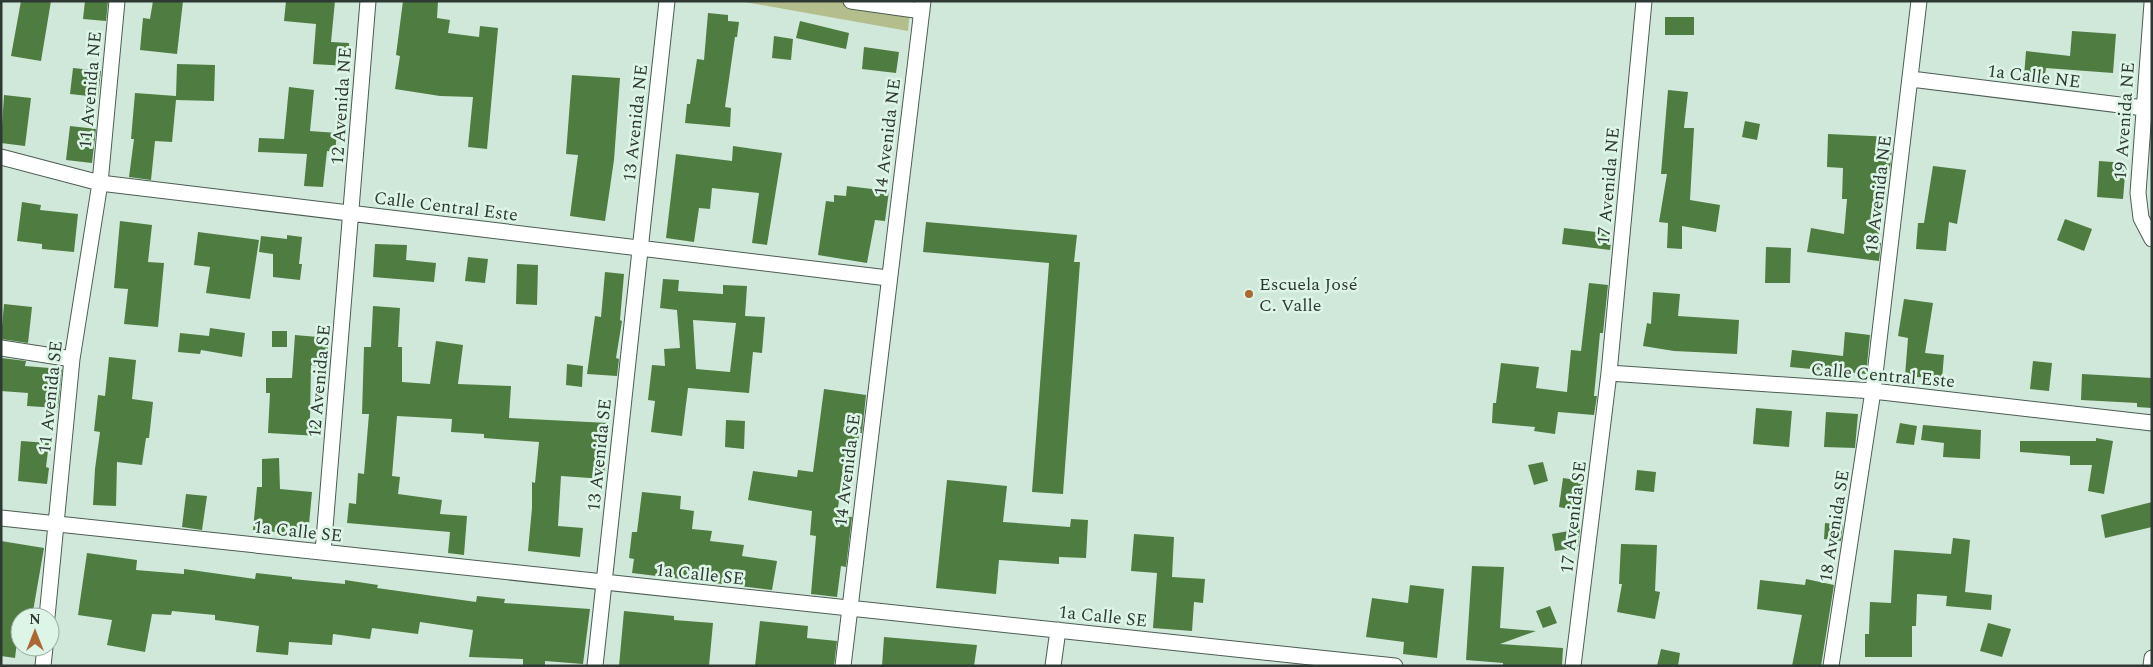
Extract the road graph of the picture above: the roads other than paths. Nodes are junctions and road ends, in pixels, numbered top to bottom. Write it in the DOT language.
graph roads {
  1 [pos="117,1"];
  2 [pos="368,1"];
  3 [pos="667,1"];
  4 [pos="851,1"];
  5 [pos="1644,1"];
  6 [pos="1919,1"];
  7 [pos="2152,3"];
  8 [pos="922,6"];
  9 [pos="1911,79"];
  10 [pos="2148,109"];
  11 [pos="1,157"];
  12 [pos="100,183"];
  13 [pos="352,214"];
  14 [pos="2152,239"];
  15 [pos="640,248"];
  16 [pos="888,278"];
  17 [pos="1,348"];
  18 [pos="72,358"];
  19 [pos="1610,374"];
  20 [pos="1873,391"];
  21 [pos="2152,423"];
  22 [pos="1,518"];
  23 [pos="56,524"];
  24 [pos="323,552"];
  25 [pos="604,582"];
  26 [pos="49,607"];
  27 [pos="850,608"];
  28 [pos="1058,630"];
  29 [pos="1251,658"];
  30 [pos="2152,658"];
  31 [pos="595,666"];
  32 [pos="843,666"];
  33 [pos="1053,666"];
  34 [pos="1395,666"];
  35 [pos="1573,666"];
  36 [pos="1831,666"];
  37 [pos="2151,666"];
  1 -- 12 [label="street, 11 Avenida NE"];
  2 -- 13 [label="street, 12 Avenida NE"];
  3 -- 15 [label="street, 13 Avenida NE"];
  4 -- 8 [label="street"];
  5 -- 19 [label="street, 17 Avenida NE"];
  6 -- 9 [label="street, 18 Avenida NE"];
  7 -- 10 [label="street, 19 Avenida NE"];
  8 -- 16 [label="street, 14 Avenida NE"];
  9 -- 10 [label="street, 1a Calle NE"];
  9 -- 20 [label="street, 18 Avenida NE"];
  10 -- 14 [label="street, 19 Avenida NE"];
  11 -- 12 [label="street, Calle Central Este"];
  12 -- 13 [label="street, Calle Central Este"];
  12 -- 18 [label="street, 11 Avenida SE"];
  13 -- 15 [label="street, Calle Central Este"];
  13 -- 24 [label="street, 12 Avenida SE"];
  15 -- 16 [label="street, Calle Central Este"];
  15 -- 25 [label="street, 13 Avenida SE"];
  16 -- 27 [label="street, 14 Avenida SE"];
  17 -- 18 [label="street"];
  18 -- 23 [label="street, 11 Avenida SE"];
  19 -- 20 [label="street, Calle Central Este"];
  19 -- 35 [label="street, 17 Avenida SE"];
  20 -- 21 [label="street, Calle Central Este"];
  20 -- 36 [label="street, 18 Avenida SE"];
  22 -- 23 [label="street, 1a Calle SE"];
  23 -- 24 [label="street, 1a Calle SE"];
  23 -- 26 [label="street, 11 Avenida SE"];
  24 -- 25 [label="street, 1a Calle SE"];
  25 -- 27 [label="street, 1a Calle SE"];
  25 -- 31 [label="street, 13 Avenida SE"];
  27 -- 28 [label="street, 1a Calle SE"];
  27 -- 32 [label="street, 14 Avenida SE"];
  28 -- 29 [label="street, 1a Calle SE"];
  28 -- 33 [label="street"];
  29 -- 34 [label="street, 1a Calle SE"];
  30 -- 37 [label="street"];
}
